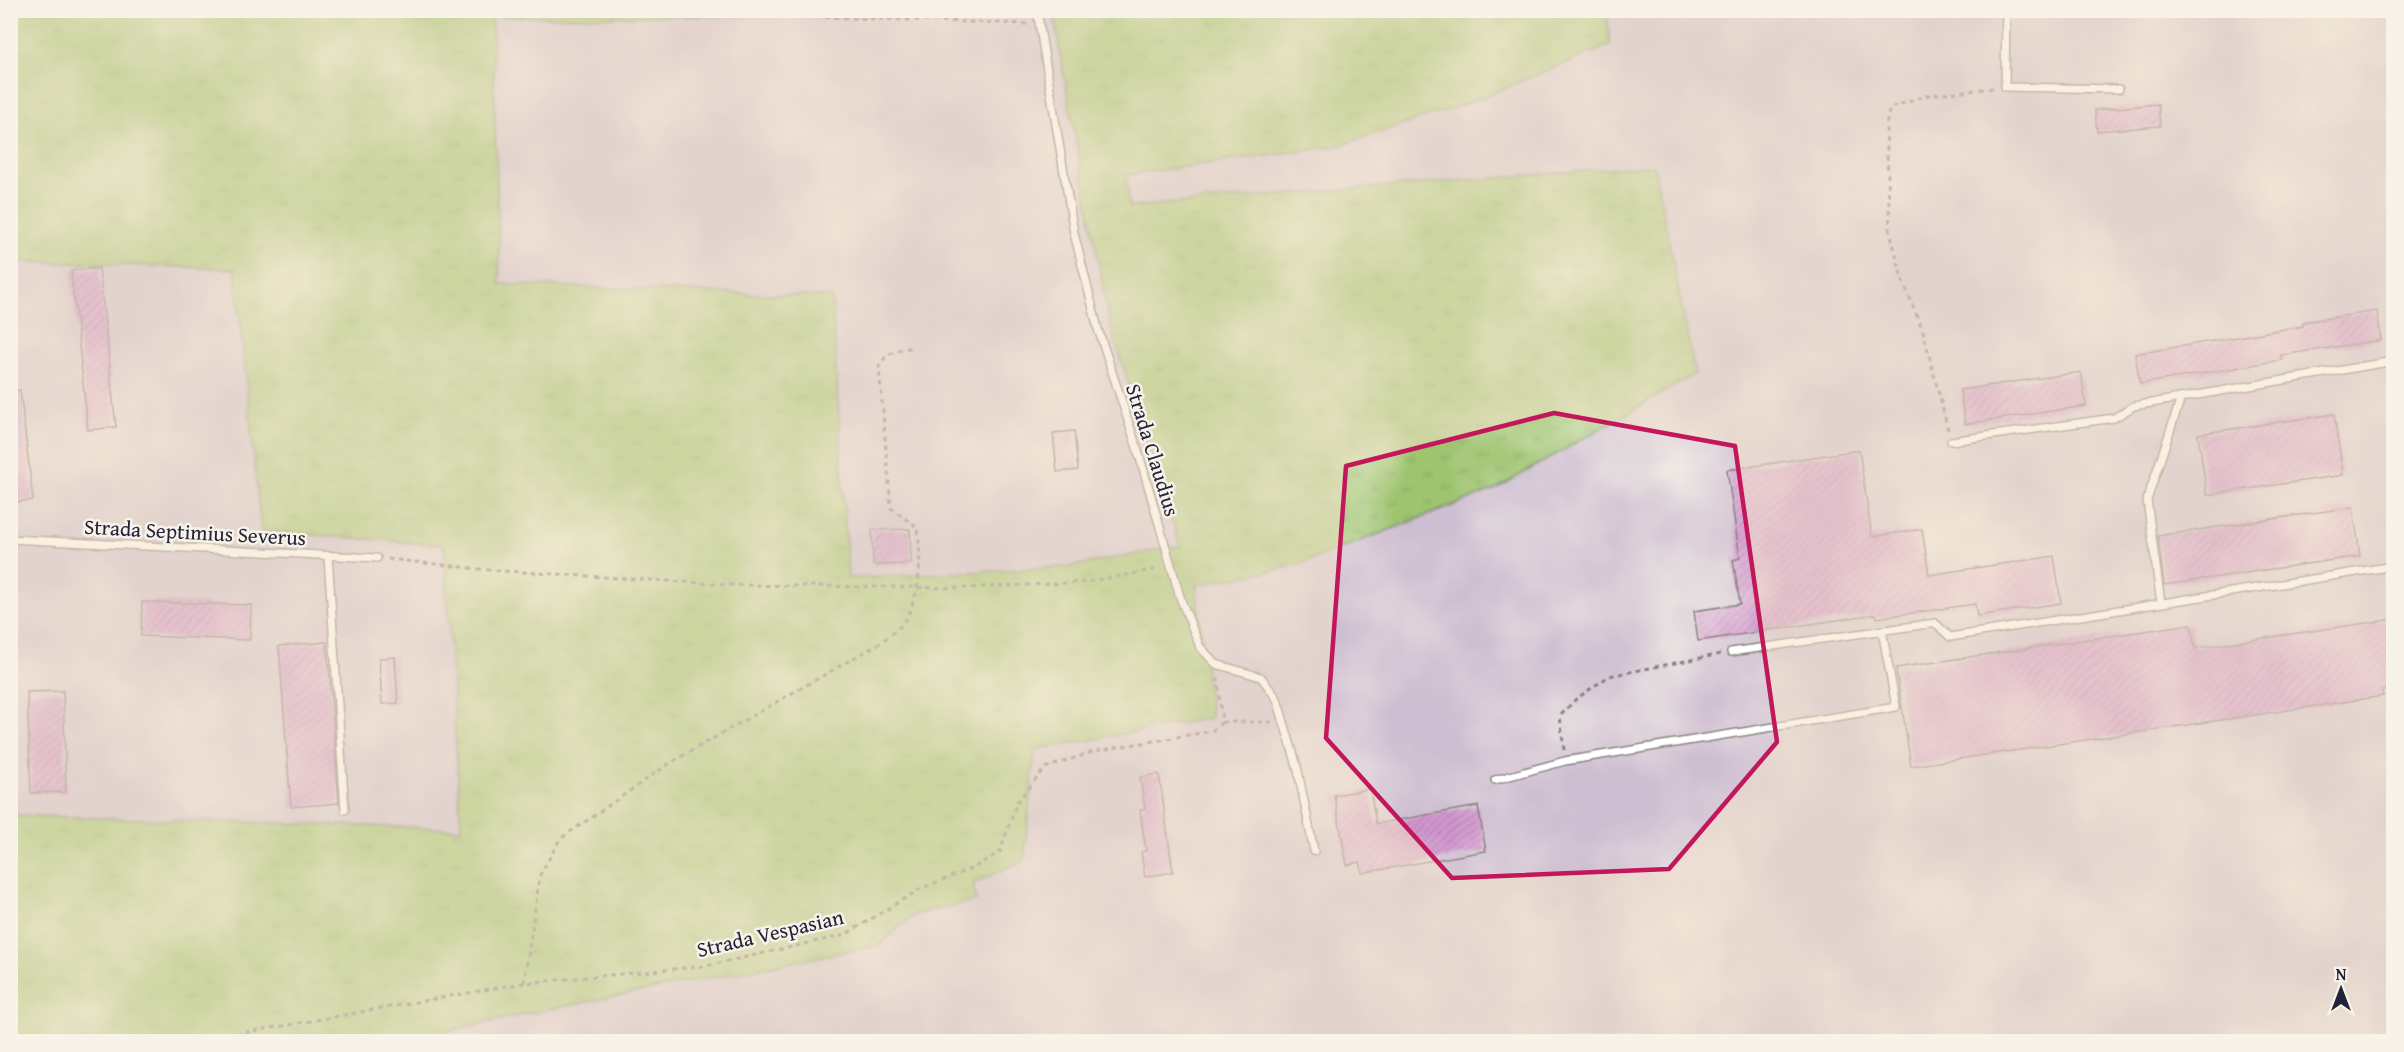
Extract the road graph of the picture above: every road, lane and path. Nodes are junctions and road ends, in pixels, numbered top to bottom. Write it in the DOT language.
graph roads {
  1 [pos="609,10"];
  2 [pos="1037,10"];
  3 [pos="2006,10"];
  4 [pos="1039,25"];
  5 [pos="2005,87"];
  6 [pos="2119,89"];
  7 [pos="914,347"];
  8 [pos="2394,361"];
  9 [pos="2181,398"];
  10 [pos="1951,441"];
  11 [pos="10,539"];
  12 [pos="328,556"];
  13 [pos="377,558"];
  14 [pos="2394,566"];
  15 [pos="1171,567"];
  16 [pos="919,588"];
  17 [pos="2161,603"];
  18 [pos="1882,630"];
  19 [pos="1731,652"];
  20 [pos="1216,664"];
  21 [pos="1222,722"];
  22 [pos="1284,722"];
  23 [pos="1565,761"];
  24 [pos="1495,780"];
  25 [pos="345,810"];
  26 [pos="1314,851"];
  27 [pos="524,983"];
  28 [pos="192,1041"];
  1 -- 4 [label="path"];
  2 -- 4 [label="lane, Strada Claudius"];
  3 -- 5 [label="lane"];
  4 -- 15 [label="lane, Strada Claudius"];
  5 -- 6 [label="lane"];
  5 -- 10 [label="path"];
  7 -- 16 [label="path"];
  8 -- 9 [label="lane"];
  9 -- 10 [label="lane"];
  9 -- 17 [label="lane"];
  11 -- 12 [label="lane, Strada Septimius Severus"];
  12 -- 13 [label="lane, Strada Septimius Severus"];
  12 -- 25 [label="lane"];
  13 -- 16 [label="path"];
  14 -- 17 [label="lane"];
  15 -- 16 [label="path"];
  15 -- 20 [label="lane, Strada Claudius"];
  16 -- 27 [label="path"];
  17 -- 18 [label="lane"];
  18 -- 19 [label="lane"];
  18 -- 23 [label="lane"];
  19 -- 23 [label="path"];
  20 -- 21 [label="path"];
  20 -- 22 [label="lane"];
  21 -- 22 [label="path"];
  21 -- 27 [label="path, Strada Vespasian"];
  22 -- 26 [label="lane"];
  23 -- 24 [label="lane"];
  27 -- 28 [label="path, Strada Vespasian"];
}
